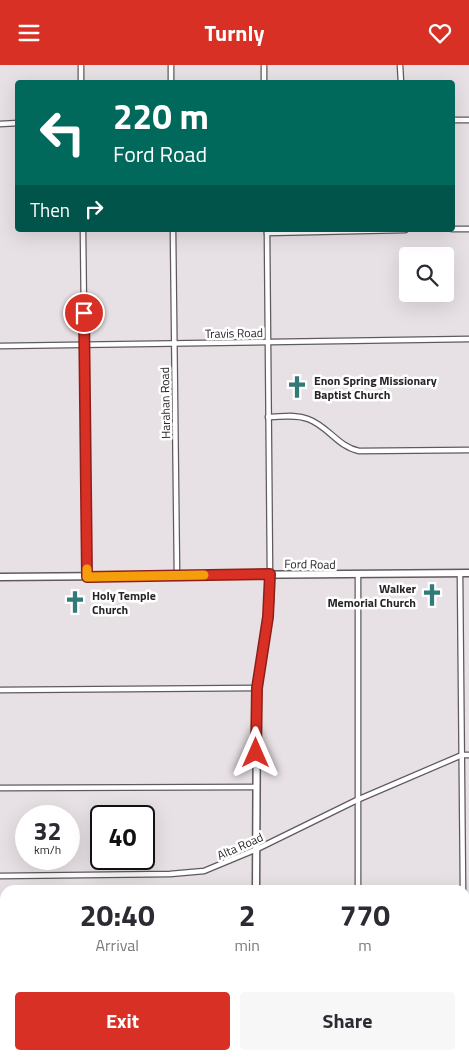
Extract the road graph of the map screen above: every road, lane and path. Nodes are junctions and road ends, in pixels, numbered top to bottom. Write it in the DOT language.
graph roads {
  1 [pos="81,65"];
  2 [pos="171,65"];
  3 [pos="264,65"];
  4 [pos="400,65"];
  5 [pos="81,80"];
  6 [pos="171,80"];
  7 [pos="264,80"];
  8 [pos="401,80"];
  9 [pos="455,120"];
  10 [pos="469,120"];
  11 [pos="15,123"];
  12 [pos="0,124"];
  13 [pos="455,229"];
  14 [pos="469,229"];
  15 [pos="83,232"];
  16 [pos="173,232"];
  17 [pos="267,232"];
  18 [pos="469,339"];
  19 [pos="268,342"];
  20 [pos="175,343"];
  21 [pos="84,345"];
  22 [pos="0,346"];
  23 [pos="268,417"];
  24 [pos="469,450"];
  25 [pos="469,573"];
  26 [pos="270,574"];
  27 [pos="460,574"];
  28 [pos="358,575"];
  29 [pos="177,576"];
  30 [pos="0,577"];
  31 [pos="87,577"];
  32 [pos="257,688"];
  33 [pos="0,690"];
  34 [pos="462,755"];
  35 [pos="469,755"];
  36 [pos="256,787"];
  37 [pos="0,788"];
  38 [pos="356,800"];
  39 [pos="257,849"];
  40 [pos="0,876"];
  41 [pos="256,885"];
  42 [pos="358,885"];
  43 [pos="463,885"];
  1 -- 5 [label="street"];
  2 -- 6 [label="street"];
  3 -- 7 [label="street"];
  4 -- 8 [label="street"];
  9 -- 10 [label="street"];
  11 -- 12 [label="street"];
  13 -- 14 [label="street"];
  15 -- 21 [label="street"];
  16 -- 20 [label="street, Harahan Road"];
  17 -- 19 [label="street"];
  18 -- 19 [label="street, Travis Road"];
  19 -- 20 [label="street, Travis Road"];
  19 -- 23 [label="street"];
  20 -- 21 [label="street, Travis Road"];
  20 -- 29 [label="street, Harahan Road"];
  21 -- 22 [label="street, Travis Road"];
  21 -- 31 [label="street"];
  23 -- 24 [label="street"];
  23 -- 26 [label="street"];
  25 -- 27 [label="street, Ford Road"];
  26 -- 28 [label="street, Ford Road"];
  26 -- 29 [label="street, Ford Road"];
  26 -- 32 [label="street"];
  27 -- 28 [label="street, Ford Road"];
  27 -- 34 [label="street"];
  28 -- 38 [label="street"];
  29 -- 31 [label="street, Ford Road"];
  30 -- 31 [label="street, Ford Road"];
  32 -- 33 [label="street"];
  32 -- 36 [label="street"];
  34 -- 35 [label="street, Alta Road"];
  34 -- 38 [label="street, Alta Road"];
  34 -- 43 [label="street"];
  36 -- 37 [label="street"];
  36 -- 39 [label="street"];
  38 -- 39 [label="street, Alta Road"];
  38 -- 42 [label="street"];
  39 -- 40 [label="street, Alta Road"];
  39 -- 41 [label="street"];
}
